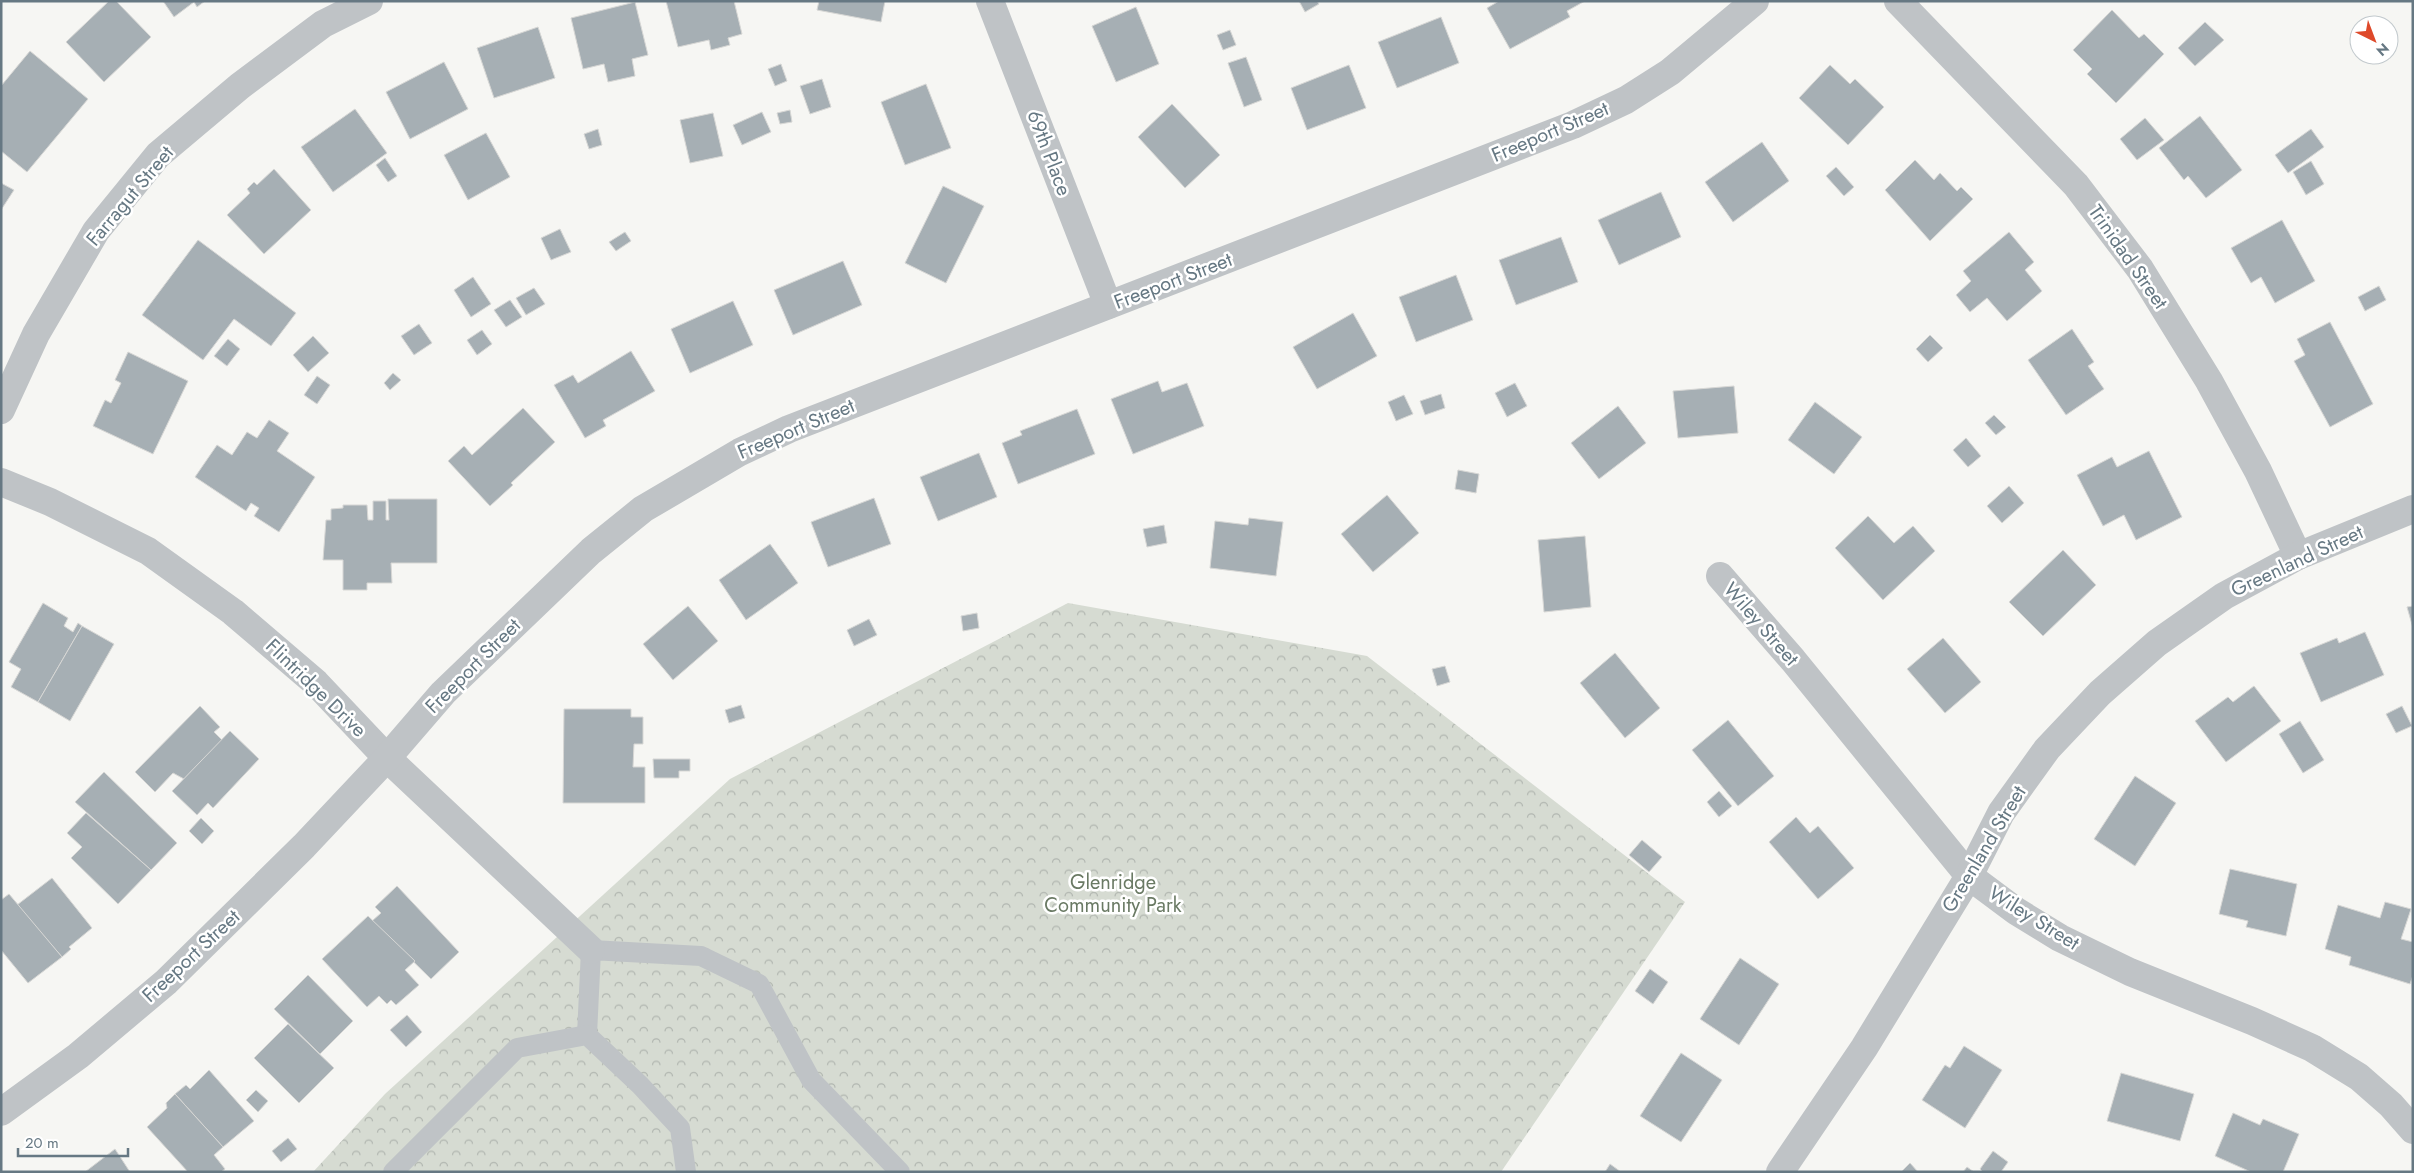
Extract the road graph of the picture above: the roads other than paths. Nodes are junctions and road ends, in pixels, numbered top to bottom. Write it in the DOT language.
graph roads {
  1 [pos="369,1"];
  2 [pos="990,1"];
  3 [pos="1755,1"];
  4 [pos="1898,1"];
  5 [pos="1108,305"];
  6 [pos="1,410"];
  7 [pos="1,482"];
  8 [pos="2413,510"];
  9 [pos="2298,556"];
  10 [pos="1720,576"];
  11 [pos="387,758"];
  12 [pos="1969,876"];
  13 [pos="591,950"];
  14 [pos="587,1035"];
  15 [pos="1,1112"];
  16 [pos="2413,1130"];
  17 [pos="392,1172"];
  18 [pos="686,1172"];
  19 [pos="900,1172"];
  20 [pos="1780,1172"];
  1 -- 6 [label="street, Farragut Street"];
  2 -- 5 [label="street, 69th Place"];
  3 -- 5 [label="street, Freeport Street"];
  4 -- 9 [label="street, Trinidad Street"];
  5 -- 11 [label="street, Freeport Street"];
  7 -- 11 [label="street, Flintridge Drive"];
  8 -- 9 [label="street, Greenland Street"];
  9 -- 12 [label="street, Greenland Street"];
  10 -- 12 [label="street, Wiley Street"];
  11 -- 13 [label="street, Flintridge Drive"];
  11 -- 15 [label="street, Freeport Street"];
  12 -- 16 [label="street, Wiley Street"];
  12 -- 20 [label="street, Greenland Street"];
  13 -- 14 [label="lane"];
  13 -- 19 [label="lane"];
  14 -- 17 [label="lane"];
  14 -- 18 [label="lane"];
}
